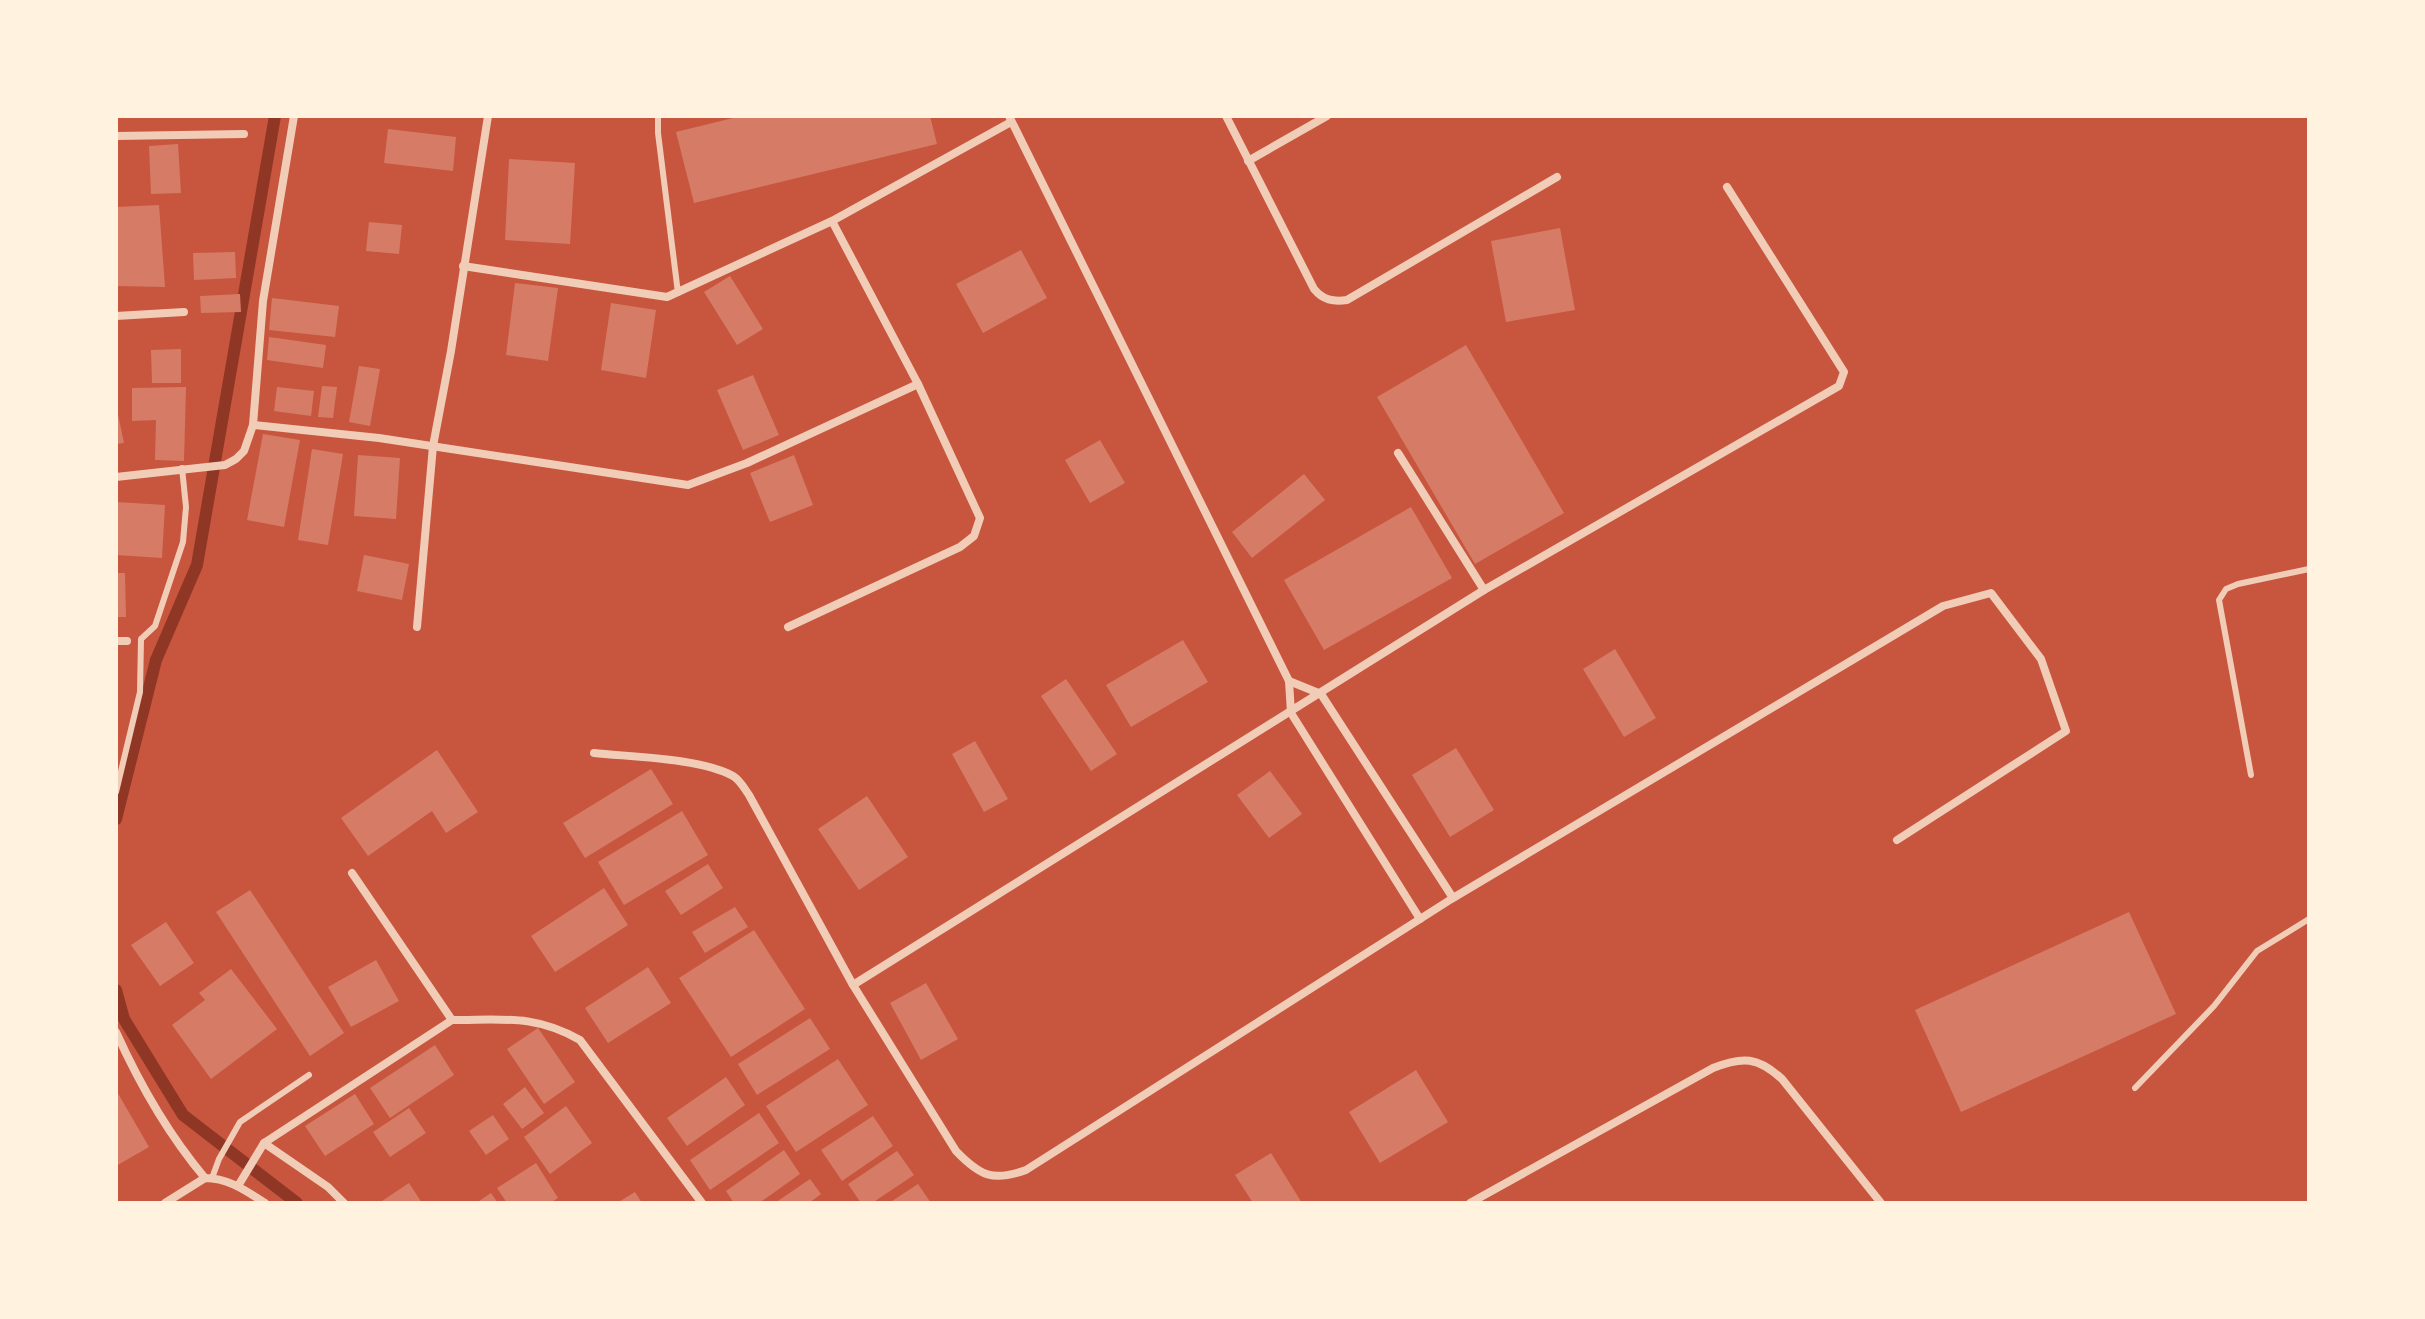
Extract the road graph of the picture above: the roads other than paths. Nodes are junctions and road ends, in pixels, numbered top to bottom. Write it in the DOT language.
graph roads {
  1 [pos="294,116"];
  2 [pos="488,116"];
  3 [pos="658,116"];
  4 [pos="1226,116"];
  5 [pos="1327,116"];
  6 [pos="1010,119"];
  7 [pos="244,134"];
  8 [pos="116,136"];
  9 [pos="1248,161"];
  10 [pos="1557,177"];
  11 [pos="1727,187"];
  12 [pos="832,221"];
  13 [pos="463,266"];
  14 [pos="678,293"];
  15 [pos="184,312"];
  16 [pos="116,316"];
  17 [pos="918,384"];
  18 [pos="253,425"];
  19 [pos="433,446"];
  20 [pos="1398,453"];
  21 [pos="182,468"];
  22 [pos="116,477"];
  23 [pos="2309,569"];
  24 [pos="1484,590"];
  25 [pos="417,627"];
  26 [pos="788,627"];
  27 [pos="141,639"];
  28 [pos="116,641"];
  29 [pos="127,641"];
  30 [pos="1289,681"];
  31 [pos="1321,694"];
  32 [pos="1291,713"];
  33 [pos="594,753"];
  34 [pos="2251,775"];
  35 [pos="116,792"];
  36 [pos="1897,840"];
  37 [pos="352,873"];
  38 [pos="1453,898"];
  39 [pos="1420,919"];
  40 [pos="2309,919"];
  41 [pos="853,985"];
  42 [pos="452,1020"];
  43 [pos="116,1032"];
  44 [pos="309,1075"];
  45 [pos="2135,1088"];
  46 [pos="264,1143"];
  47 [pos="209,1178"];
  48 [pos="238,1186"];
  49 [pos="165,1203"];
  50 [pos="265,1203"];
  51 [pos="344,1203"];
  52 [pos="702,1203"];
  53 [pos="1470,1203"];
  54 [pos="1881,1203"];
  1 -- 18 [label="street"];
  2 -- 13 [label="street"];
  3 -- 14 [label="lane"];
  4 -- 9 [label="street"];
  5 -- 9 [label="street"];
  6 -- 12 [label="street"];
  6 -- 30 [label="street"];
  7 -- 8 [label="street"];
  9 -- 10 [label="street"];
  11 -- 24 [label="street"];
  12 -- 14 [label="street"];
  12 -- 17 [label="street"];
  13 -- 14 [label="street"];
  13 -- 19 [label="street"];
  15 -- 16 [label="street"];
  17 -- 19 [label="street"];
  17 -- 26 [label="street"];
  18 -- 19 [label="street"];
  18 -- 21 [label="street"];
  19 -- 25 [label="street"];
  20 -- 24 [label="street"];
  21 -- 22 [label="street"];
  21 -- 27 [label="lane"];
  23 -- 34 [label="lane"];
  24 -- 31 [label="street"];
  27 -- 29 [label="lane"];
  27 -- 35 [label="lane"];
  28 -- 29 [label="street"];
  30 -- 31 [label="street"];
  30 -- 32 [label="street"];
  31 -- 32 [label="street"];
  31 -- 38 [label="street"];
  32 -- 39 [label="street"];
  32 -- 41 [label="street"];
  33 -- 41 [label="street"];
  36 -- 38 [label="street"];
  37 -- 42 [label="street"];
  38 -- 39 [label="street"];
  39 -- 41 [label="street"];
  40 -- 45 [label="lane"];
  42 -- 46 [label="street"];
  42 -- 52 [label="street"];
  43 -- 47 [label="street"];
  44 -- 47 [label="lane"];
  46 -- 48 [label="street"];
  46 -- 51 [label="street"];
  47 -- 48 [label="street"];
  47 -- 49 [label="street"];
  48 -- 50 [label="street"];
  53 -- 54 [label="street"];
}
